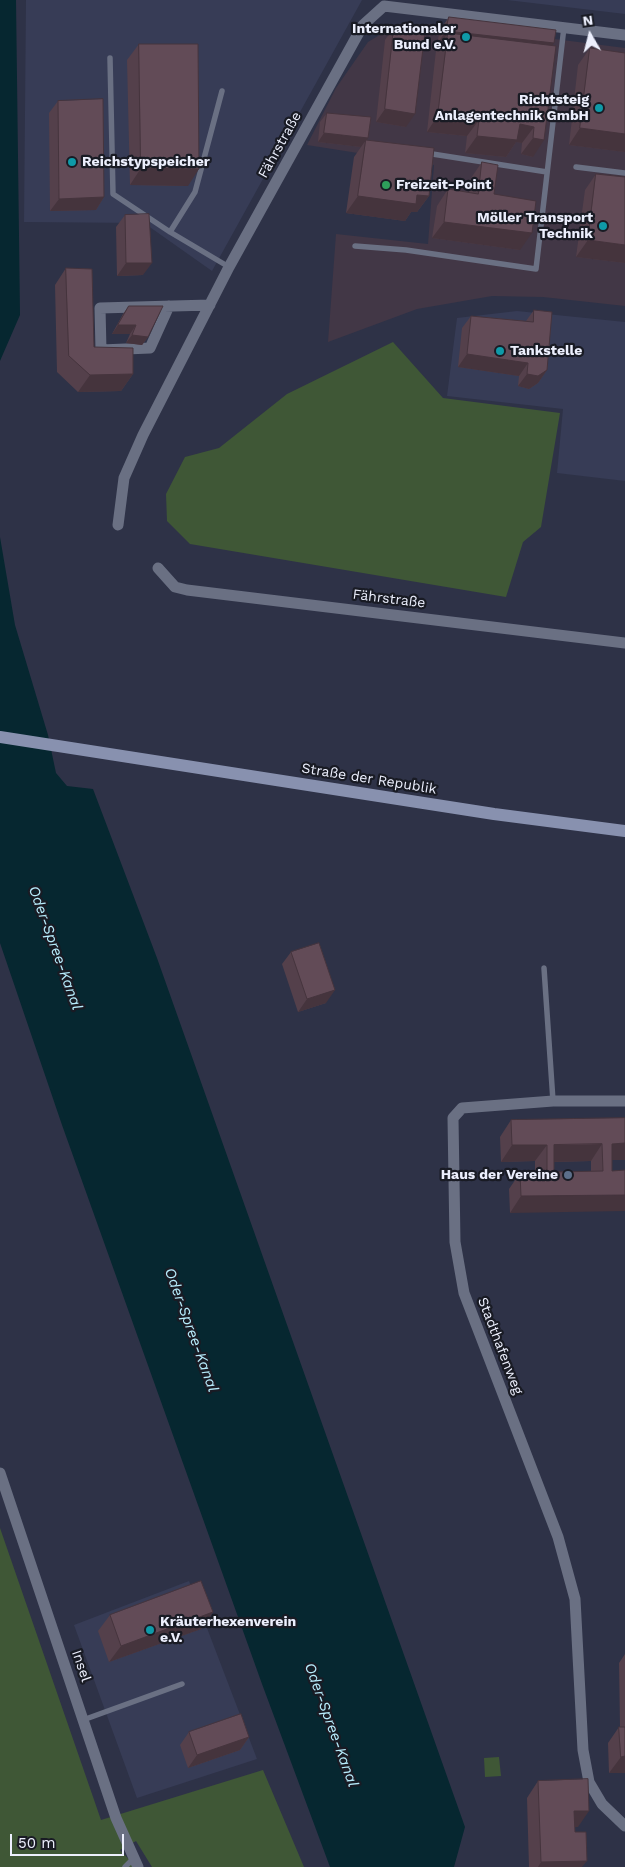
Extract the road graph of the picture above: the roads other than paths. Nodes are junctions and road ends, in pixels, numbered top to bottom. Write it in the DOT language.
graph roads {
  1 [pos="384,3"];
  2 [pos="564,27"];
  3 [pos="625,36"];
  4 [pos="110,58"];
  5 [pos="222,91"];
  6 [pos="420,153"];
  7 [pos="576,167"];
  8 [pos="547,172"];
  9 [pos="625,173"];
  10 [pos="170,232"];
  11 [pos="355,246"];
  12 [pos="229,267"];
  13 [pos="210,305"];
  14 [pos="169,306"];
  15 [pos="118,525"];
  16 [pos="158,568"];
  17 [pos="625,643"];
  18 [pos="0,737"];
  19 [pos="618,831"];
  20 [pos="625,835"];
  21 [pos="544,968"];
  22 [pos="625,1101"];
  23 [pos="554,1102"];
  24 [pos="0,1473"];
  25 [pos="182,1684"];
  26 [pos="83,1720"];
  27 [pos="625,1826"];
  28 [pos="132,1864"];
  1 -- 2 [label="street, Fährstraße"];
  1 -- 12 [label="street, Fährstraße"];
  2 -- 3 [label="street, Fährstraße"];
  2 -- 8 [label="lane"];
  4 -- 10 [label="lane"];
  5 -- 10 [label="lane"];
  6 -- 8 [label="lane"];
  7 -- 9 [label="lane"];
  8 -- 11 [label="lane"];
  10 -- 12 [label="lane"];
  12 -- 13 [label="street, Fährstraße"];
  13 -- 14 [label="street"];
  13 -- 15 [label="street, Fährstraße"];
  14 -- 14 [label="street"];
  16 -- 17 [label="street, Fährstraße"];
  18 -- 19 [label="main road, Straße der Republik"];
  19 -- 20 [label="main road, Straße der Republik"];
  21 -- 23 [label="lane"];
  22 -- 23 [label="street, Stadthafenweg"];
  23 -- 27 [label="street, Stadthafenweg"];
  24 -- 26 [label="street, Insel"];
  25 -- 26 [label="lane"];
  26 -- 28 [label="street, Insel"];
}
